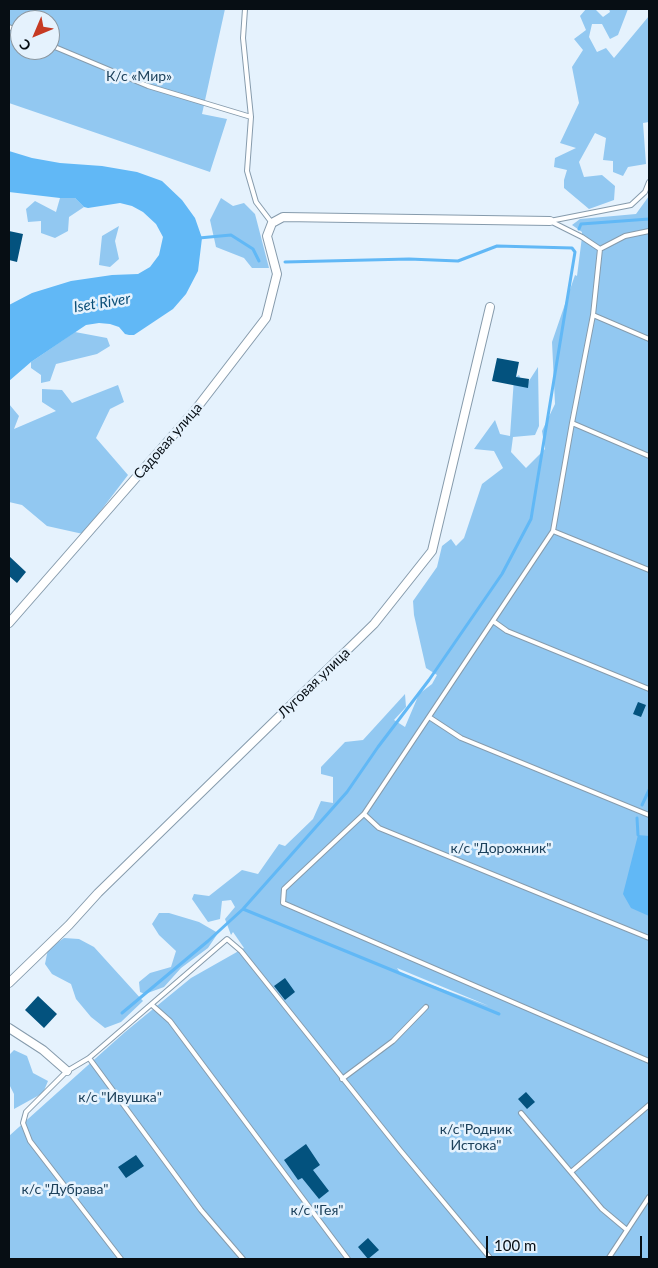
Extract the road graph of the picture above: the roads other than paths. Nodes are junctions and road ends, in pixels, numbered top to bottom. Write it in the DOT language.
graph roads {
  1 [pos="245,9"];
  2 [pos="60,49"];
  3 [pos="251,116"];
  4 [pos="649,182"];
  5 [pos="550,221"];
  6 [pos="272,223"];
  7 [pos="649,232"];
  8 [pos="600,249"];
  9 [pos="490,307"];
  10 [pos="593,315"];
  11 [pos="649,339"];
  12 [pos="572,423"];
  13 [pos="649,456"];
  14 [pos="553,531"];
  15 [pos="649,570"];
  16 [pos="493,621"];
  17 [pos="9,623"];
  18 [pos="649,689"];
  19 [pos="429,717"];
  20 [pos="364,814"];
  21 [pos="649,815"];
  22 [pos="649,938"];
  23 [pos="9,983"];
  24 [pos="152,1005"];
  25 [pos="426,1008"];
  26 [pos="9,1028"];
  27 [pos="89,1058"];
  28 [pos="649,1061"];
  29 [pos="67,1071"];
  30 [pos="342,1079"];
  31 [pos="649,1105"];
  32 [pos="521,1113"];
  33 [pos="571,1172"];
  34 [pos="649,1197"];
  35 [pos="627,1230"];
  36 [pos="121,1259"];
  37 [pos="243,1259"];
  38 [pos="348,1259"];
  39 [pos="491,1259"];
  40 [pos="608,1259"];
  1 -- 3 [label="lane"];
  2 -- 3 [label="lane"];
  3 -- 6 [label="lane"];
  4 -- 5 [label="lane"];
  5 -- 6 [label="street"];
  5 -- 8 [label="lane"];
  6 -- 17 [label="street, Садовая улица"];
  7 -- 8 [label="lane"];
  8 -- 10 [label="lane"];
  9 -- 23 [label="street, Луговая улица"];
  10 -- 11 [label="lane"];
  10 -- 12 [label="lane"];
  12 -- 13 [label="lane"];
  12 -- 14 [label="lane"];
  14 -- 15 [label="lane"];
  14 -- 16 [label="lane"];
  16 -- 18 [label="lane"];
  16 -- 19 [label="lane"];
  19 -- 20 [label="lane"];
  19 -- 21 [label="lane"];
  20 -- 22 [label="lane"];
  20 -- 28 [label="lane"];
  24 -- 27 [label="lane"];
  24 -- 30 [label="lane"];
  24 -- 38 [label="lane"];
  25 -- 30 [label="lane"];
  26 -- 29 [label="street"];
  27 -- 29 [label="lane"];
  27 -- 37 [label="lane"];
  29 -- 36 [label="lane"];
  30 -- 39 [label="lane"];
  31 -- 33 [label="lane"];
  32 -- 33 [label="lane"];
  33 -- 35 [label="lane"];
  34 -- 35 [label="lane"];
  35 -- 40 [label="lane"];
}
